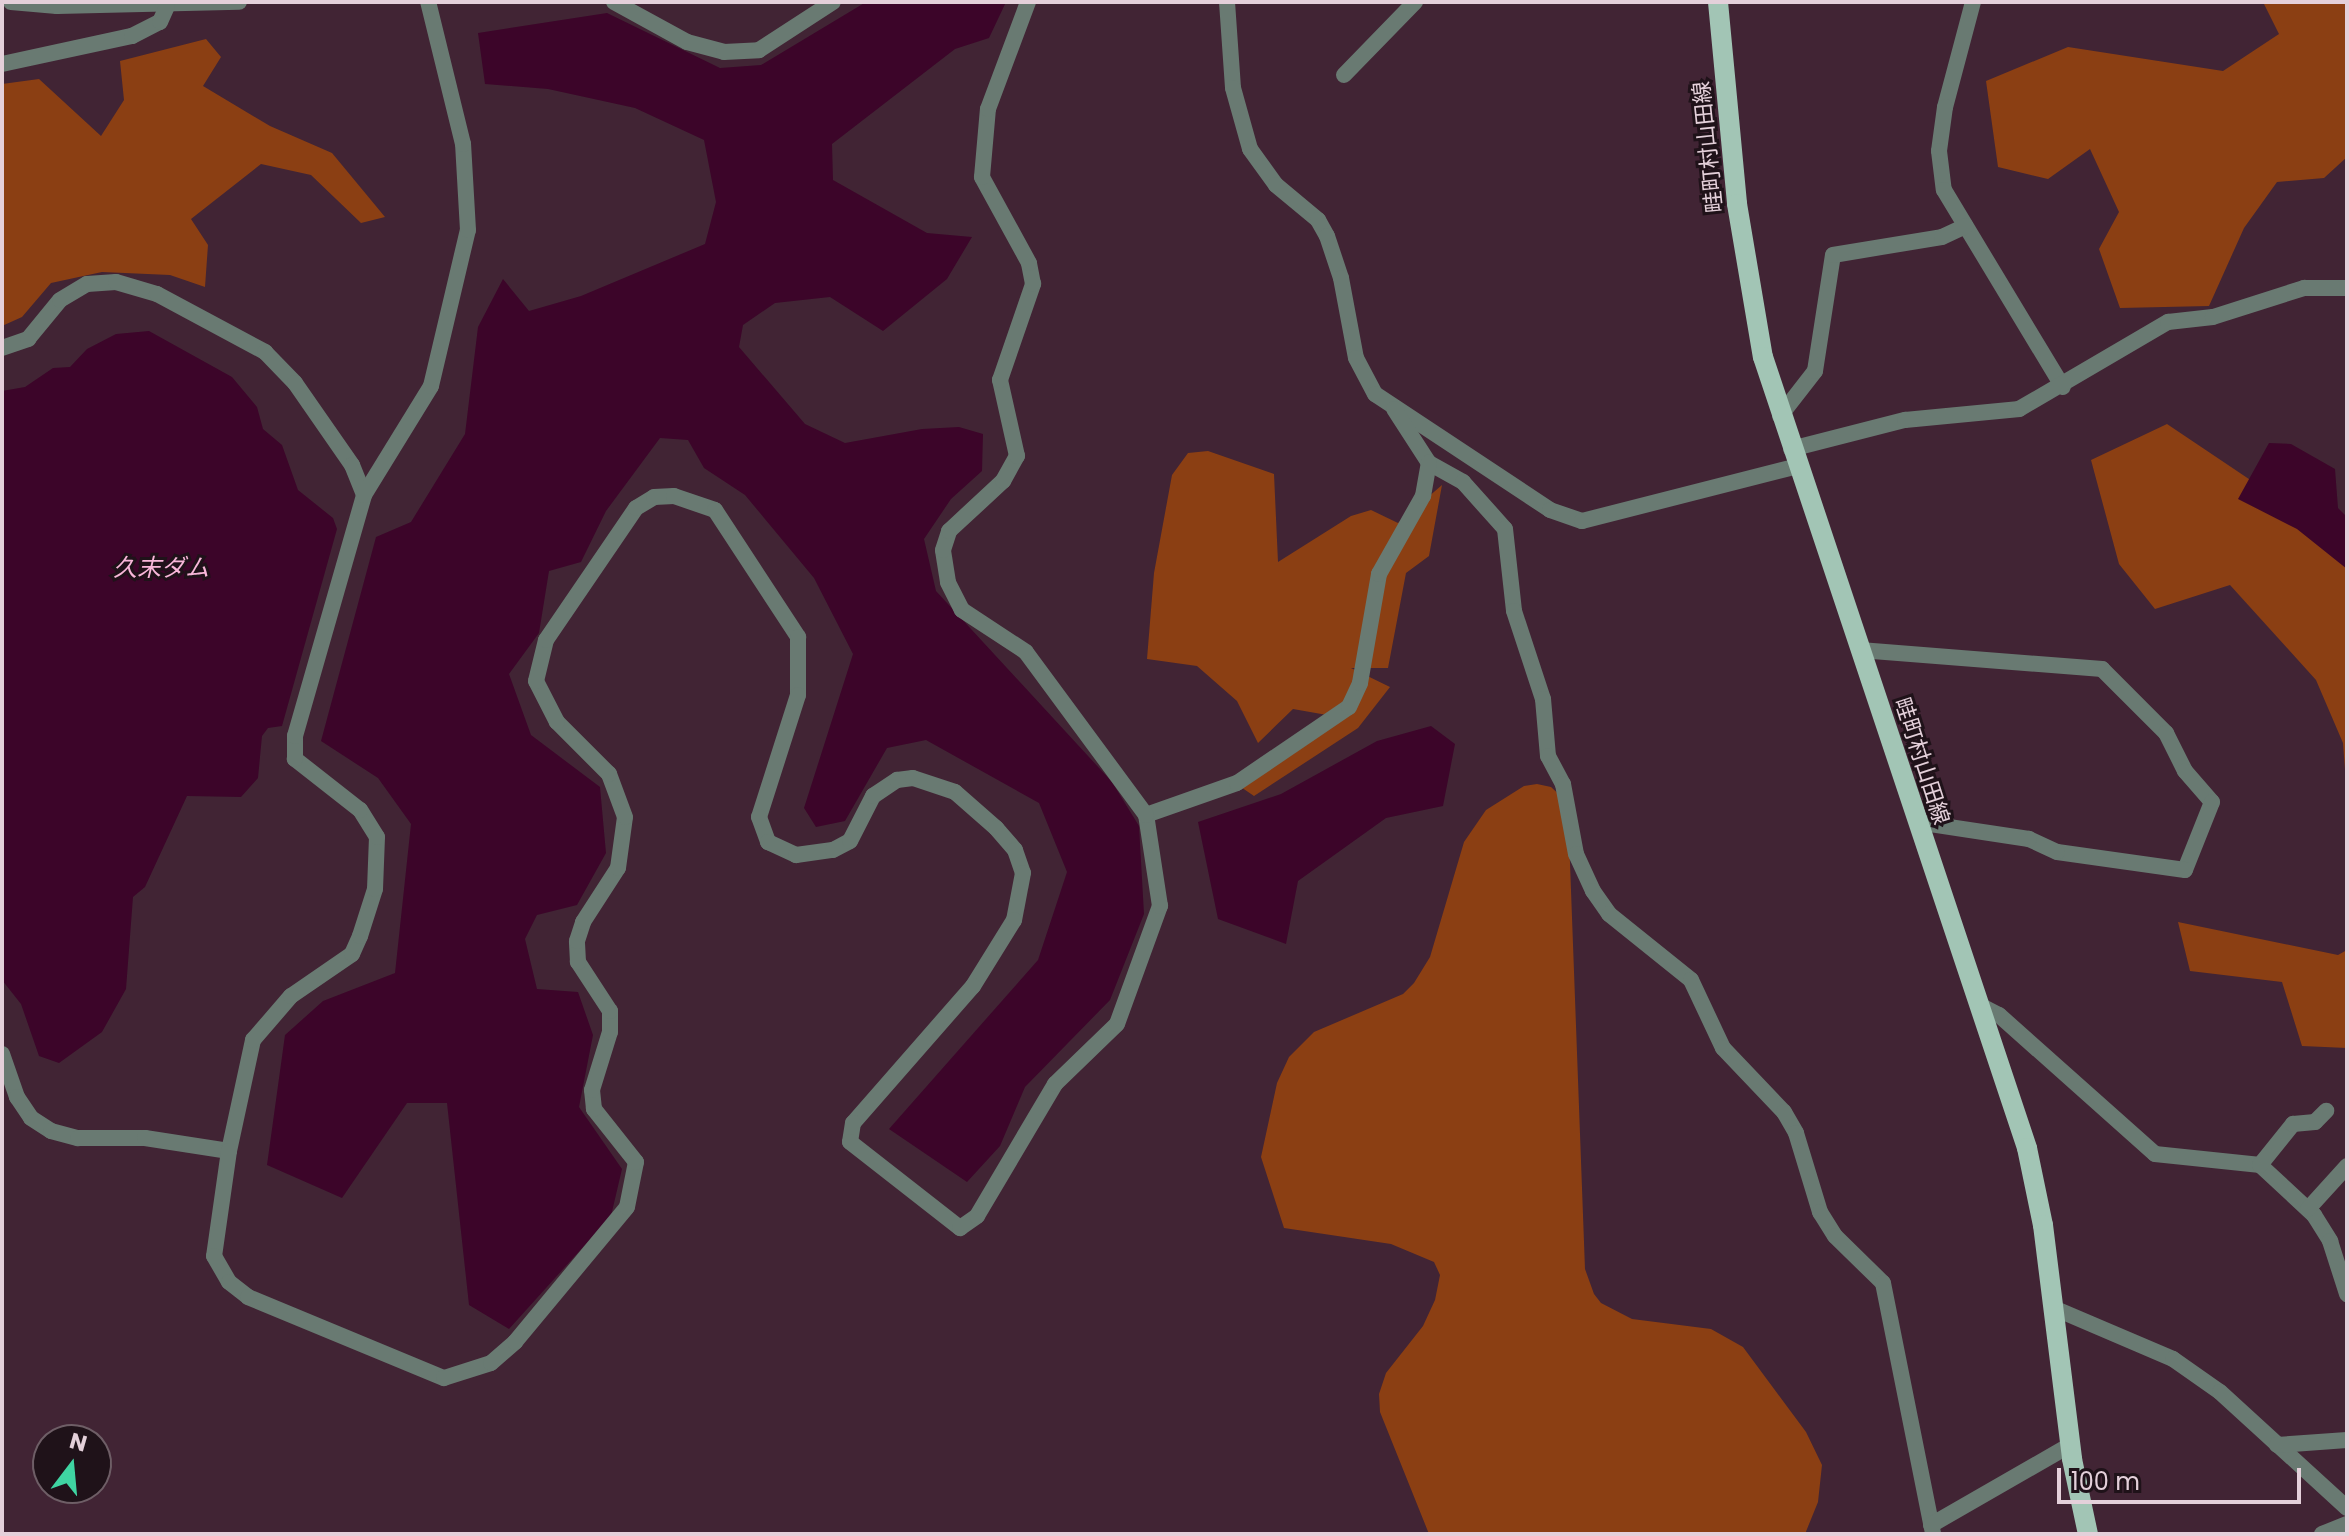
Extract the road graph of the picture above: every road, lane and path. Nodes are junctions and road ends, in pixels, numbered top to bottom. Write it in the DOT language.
graph roads {
  1 [pos="11,2"];
  2 [pos="239,2"];
  3 [pos="428,2"];
  4 [pos="614,2"];
  5 [pos="833,2"];
  6 [pos="1028,2"];
  7 [pos="1227,2"];
  8 [pos="1415,2"];
  9 [pos="1718,2"];
  10 [pos="1973,2"];
  11 [pos="57,4"];
  12 [pos="167,6"];
  13 [pos="2,64"];
  14 [pos="1344,75"];
  15 [pos="1966,226"];
  16 [pos="2347,288"];
  17 [pos="2,348"];
  18 [pos="2063,387"];
  19 [pos="1394,409"];
  20 [pos="1780,416"];
  21 [pos="1794,457"];
  22 [pos="1429,463"];
  23 [pos="364,495"];
  24 [pos="1860,650"];
  25 [pos="1146,815"];
  26 [pos="1917,822"];
  27 [pos="1983,1007"];
  28 [pos="2,1054"];
  29 [pos="2326,1111"];
  30 [pos="229,1151"];
  31 [pos="2260,1165"];
  32 [pos="2347,1166"];
  33 [pos="2308,1209"];
  34 [pos="2347,1294"];
  35 [pos="2056,1309"];
  36 [pos="2347,1440"];
  37 [pos="2070,1445"];
  38 [pos="2277,1445"];
  39 [pos="2347,1508"];
  40 [pos="2347,1524"];
  41 [pos="1932,1530"];
  42 [pos="2088,1534"];
  43 [pos="2322,1534"];
  1 -- 11 [label="street"];
  2 -- 12 [label="street"];
  3 -- 23 [label="street"];
  4 -- 5 [label="street"];
  6 -- 25 [label="street"];
  7 -- 19 [label="street"];
  8 -- 14 [label="street"];
  9 -- 20 [label="main road, 畦町村山田線"];
  10 -- 15 [label="street"];
  11 -- 12 [label="street"];
  12 -- 13 [label="street"];
  15 -- 18 [label="street"];
  15 -- 20 [label="street"];
  16 -- 18 [label="street"];
  17 -- 23 [label="street"];
  18 -- 21 [label="street"];
  19 -- 21 [label="street"];
  19 -- 22 [label="street"];
  20 -- 21 [label="main road, 畦町村山田線"];
  21 -- 24 [label="main road, 畦町村山田線"];
  22 -- 25 [label="street"];
  22 -- 41 [label="street"];
  23 -- 30 [label="street"];
  24 -- 26 [label="main road, 畦町村山田線"];
  24 -- 26 [label="street"];
  25 -- 30 [label="street"];
  26 -- 27 [label="main road, 畦町村山田線"];
  27 -- 31 [label="street"];
  27 -- 35 [label="main road, 畦町村山田線"];
  28 -- 30 [label="street"];
  29 -- 31 [label="street"];
  31 -- 33 [label="street"];
  32 -- 33 [label="street"];
  33 -- 34 [label="street"];
  35 -- 37 [label="main road, 畦町村山田線"];
  35 -- 38 [label="street"];
  36 -- 38 [label="street"];
  37 -- 41 [label="street"];
  37 -- 42 [label="main road, 畦町村山田線"];
  38 -- 39 [label="street"];
  40 -- 43 [label="street"];
}
